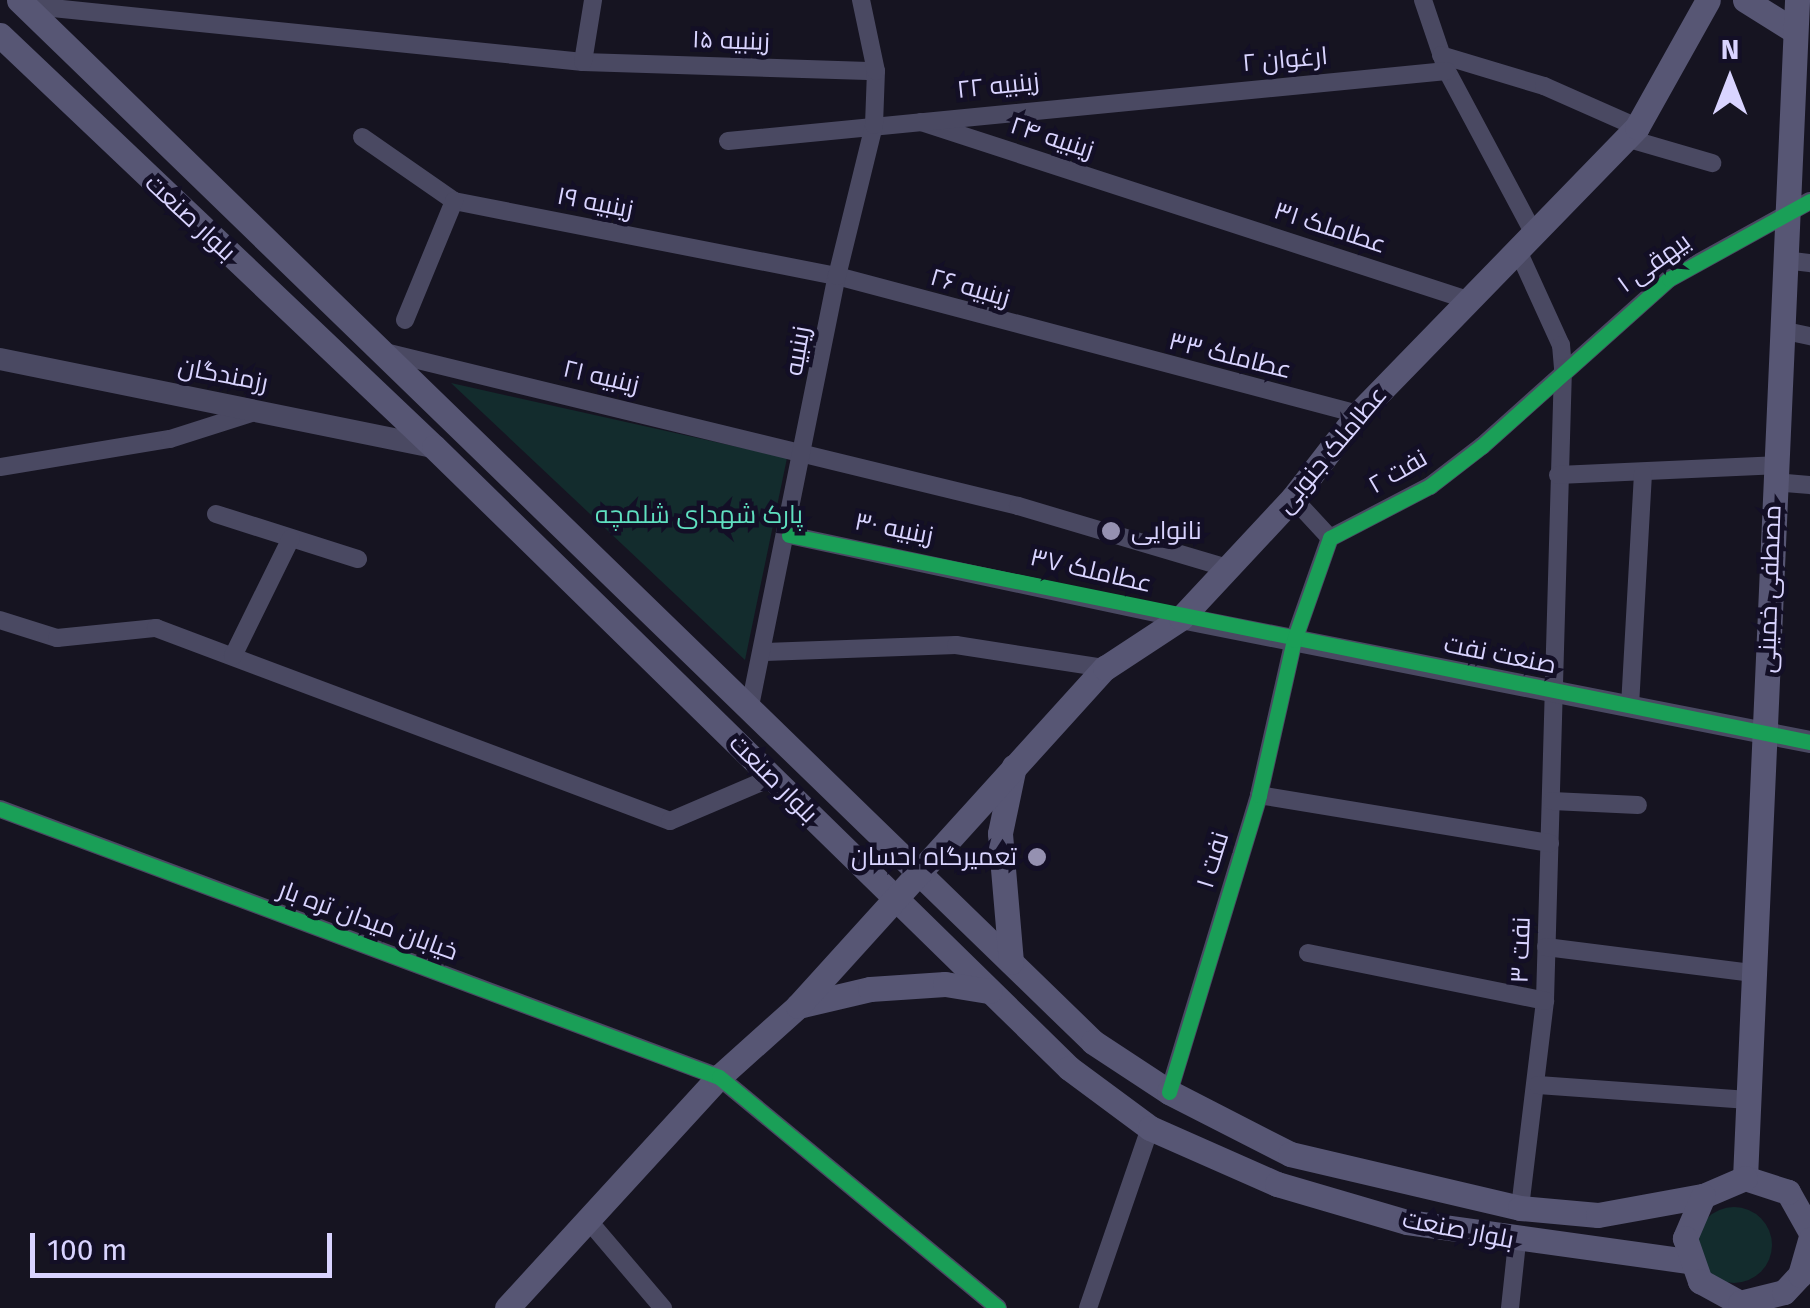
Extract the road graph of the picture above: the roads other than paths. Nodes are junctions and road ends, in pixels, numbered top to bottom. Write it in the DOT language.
graph roads {
  1 [pos="593,0"];
  2 [pos="861,0"];
  3 [pos="1423,0"];
  4 [pos="1708,0"];
  5 [pos="1745,0"];
  6 [pos="1797,0"];
  7 [pos="21,2"];
  8 [pos="1794,30"];
  9 [pos="0,35"];
  10 [pos="583,62"];
  11 [pos="1444,63"];
  12 [pos="876,71"];
  13 [pos="1128,99"];
  14 [pos="912,120"];
  15 [pos="874,125"];
  16 [pos="1631,132"];
  17 [pos="362,137"];
  18 [pos="728,141"];
  19 [pos="1712,163"];
  20 [pos="205,184"];
  21 [pos="454,201"];
  22 [pos="1810,201"];
  23 [pos="1177,204"];
  24 [pos="180,209"];
  25 [pos="1786,216"];
  26 [pos="1527,244"];
  27 [pos="1784,260"];
  28 [pos="1810,262"];
  29 [pos="836,276"];
  30 [pos="1468,300"];
  31 [pos="405,320"];
  32 [pos="1780,330"];
  33 [pos="1810,336"];
  34 [pos="1090,347"];
  35 [pos="384,352"];
  36 [pos="0,359"];
  37 [pos="1563,368"];
  38 [pos="258,410"];
  39 [pos="1358,414"];
  40 [pos="434,447"];
  41 [pos="805,452"];
  42 [pos="0,467"];
  43 [pos="1643,473"];
  44 [pos="1774,473"];
  45 [pos="1558,475"];
  46 [pos="1810,485"];
  47 [pos="1293,498"];
  48 [pos="216,514"];
  49 [pos="789,534"];
  50 [pos="291,538"];
  51 [pos="1330,538"];
  52 [pos="358,559"];
  53 [pos="1228,568"];
  54 [pos="990,573"];
  55 [pos="1181,618"];
  56 [pos="0,620"];
  57 [pos="1294,640"];
  58 [pos="686,650"];
  59 [pos="765,652"];
  60 [pos="233,656"];
  61 [pos="1105,668"];
  62 [pos="666,671"];
  63 [pos="1558,692"];
  64 [pos="1630,706"];
  65 [pos="748,710"];
  66 [pos="1764,732"];
  67 [pos="1810,742"];
  68 [pos="1014,766"];
  69 [pos="771,778"];
  70 [pos="1259,795"];
  71 [pos="1552,801"];
  72 [pos="1638,805"];
  73 [pos="0,809"];
  74 [pos="1550,843"];
  75 [pos="918,867"];
  76 [pos="892,896"];
  77 [pos="1546,947"];
  78 [pos="1308,952"];
  79 [pos="1012,962"];
  80 [pos="1753,973"];
  81 [pos="989,991"];
  82 [pos="1545,1001"];
  83 [pos="798,1006"];
  84 [pos="1093,1042"];
  85 [pos="1069,1068"];
  86 [pos="719,1077"];
  87 [pos="1538,1084"];
  88 [pos="1169,1092"];
  89 [pos="1748,1100"];
  90 [pos="1150,1128"];
  91 [pos="1744,1178"];
  92 [pos="1703,1196"];
  93 [pos="1520,1208"];
  94 [pos="1808,1217"];
  95 [pos="588,1220"];
  96 [pos="1810,1239"];
  97 [pos="1517,1242"];
  98 [pos="1688,1261"];
  99 [pos="1805,1276"];
  100 [pos="1740,1305"];
  101 [pos="1093,1307"];
  102 [pos="506,1308"];
  103 [pos="663,1308"];
  104 [pos="998,1308"];
  105 [pos="1510,1308"];
  1 -- 10 [label="street"];
  2 -- 12 [label="street, زینبیه"];
  3 -- 11 [label="street, نفت ۳"];
  4 -- 16 [label="main road, عطاملک جنوبی"];
  5 -- 8 [label="main road"];
  6 -- 8 [label="main road, مصطفی خمینی"];
  7 -- 10 [label="street, زینبیه ۱۵"];
  7 -- 20 [label="main road, بلوار صنعت"];
  8 -- 25 [label="main road, مصطفی خمینی"];
  9 -- 24 [label="main road, بلوار صنعت"];
  10 -- 12 [label="street, زینبیه ۱۵"];
  11 -- 13 [label="street, ارغوان ۲"];
  11 -- 16 [label="street"];
  11 -- 26 [label="street, نفت ۳"];
  12 -- 15 [label="street, زینبیه"];
  13 -- 14 [label="street, زینبیه ۲۲"];
  14 -- 15 [label="street, زینبیه ۲۲"];
  14 -- 23 [label="street, زینبیه ۲۴"];
  15 -- 18 [label="street, زینبیه ۲۲"];
  15 -- 29 [label="street, زینبیه"];
  16 -- 19 [label="street"];
  16 -- 26 [label="main road, عطاملک جنوبی"];
  17 -- 21 [label="street, زینبیه ۱۹"];
  20 -- 24 [label="main road"];
  20 -- 35 [label="main road, بلوار صنعت"];
  21 -- 29 [label="street, زینبیه ۱۹"];
  21 -- 31 [label="street"];
  22 -- 25 [label="street, بیهقی ۱"];
  23 -- 30 [label="street, عطاملک ۳۱"];
  24 -- 40 [label="main road, بلوار صنعت"];
  25 -- 27 [label="main road, مصطفی خمینی"];
  25 -- 37 [label="street, بیهقی ۱"];
  26 -- 30 [label="main road, عطاملک جنوبی"];
  26 -- 37 [label="street, نفت ۳"];
  27 -- 28 [label="street"];
  27 -- 32 [label="main road, مصطفی خمینی"];
  29 -- 34 [label="street, زینبیه ۲۶"];
  29 -- 41 [label="street, زینبیه"];
  30 -- 39 [label="main road, عطاملک جنوبی"];
  32 -- 33 [label="street"];
  32 -- 44 [label="main road, مصطفی خمینی"];
  34 -- 39 [label="street, عطاملک ۳۳"];
  35 -- 41 [label="street, زینبیه ۲۱"];
  35 -- 58 [label="main road, بلوار صنعت"];
  36 -- 38 [label="street, رزمندگان"];
  37 -- 45 [label="street, نفت ۳"];
  37 -- 51 [label="street, نفت ۲"];
  38 -- 40 [label="street, رزمندگان"];
  38 -- 42 [label="street"];
  39 -- 47 [label="main road, عطاملک جنوبی"];
  40 -- 62 [label="main road, بلوار صنعت"];
  41 -- 49 [label="street, زینبیه"];
  41 -- 53 [label="street, زینبیه ۲۱"];
  43 -- 44 [label="street"];
  43 -- 45 [label="street"];
  43 -- 64 [label="street"];
  44 -- 46 [label="street"];
  44 -- 66 [label="main road, مصطفی خمینی"];
  45 -- 63 [label="street, نفت ۳"];
  47 -- 51 [label="street"];
  47 -- 53 [label="main road, عطاملک جنوبی"];
  48 -- 50 [label="street"];
  49 -- 54 [label="street, زینبیه ۳۰"];
  49 -- 59 [label="street, زینبیه"];
  50 -- 52 [label="street"];
  50 -- 60 [label="street"];
  51 -- 57 [label="street"];
  53 -- 55 [label="main road, عطاملک جنوبی"];
  54 -- 55 [label="street, عطاملک ۳۷"];
  55 -- 57 [label="street, صنعت نفت"];
  55 -- 61 [label="main road, عطاملک جنوبی"];
  56 -- 60 [label="street"];
  57 -- 63 [label="street, صنعت نفت"];
  57 -- 70 [label="street, نفت ۱"];
  58 -- 62 [label="main road"];
  58 -- 65 [label="main road, بلوار صنعت"];
  59 -- 61 [label="street"];
  59 -- 65 [label="street, زینبیه"];
  60 -- 69 [label="street"];
  61 -- 68 [label="main road, عطاملک جنوبی"];
  62 -- 69 [label="main road, بلوار صنعت"];
  63 -- 64 [label="street, صنعت نفت"];
  63 -- 71 [label="street, نفت ۳"];
  64 -- 66 [label="street, صنعت نفت"];
  65 -- 75 [label="main road, بلوار صنعت"];
  66 -- 67 [label="street, صنعت نفت"];
  66 -- 80 [label="main road, مصطفی خمینی"];
  68 -- 75 [label="main road, عطاملک جنوبی"];
  68 -- 79 [label="main road"];
  69 -- 76 [label="main road, بلوار صنعت"];
  70 -- 74 [label="street"];
  70 -- 88 [label="street, نفت ۱"];
  71 -- 72 [label="street"];
  71 -- 74 [label="street, نفت ۳"];
  73 -- 86 [label="street, خیابان میدان تره بار"];
  74 -- 77 [label="street, نفت ۳"];
  75 -- 76 [label="main road, عطاملک جنوبی"];
  75 -- 79 [label="main road, بلوار صنعت"];
  76 -- 81 [label="main road, بلوار صنعت"];
  76 -- 83 [label="main road, عطاملک جنوبی"];
  77 -- 80 [label="street"];
  77 -- 82 [label="street, نفت ۳"];
  78 -- 82 [label="street"];
  79 -- 84 [label="main road, بلوار صنعت"];
  80 -- 89 [label="main road, مصطفی خمینی"];
  81 -- 83 [label="main road"];
  81 -- 85 [label="main road, بلوار صنعت"];
  82 -- 87 [label="street, نفت ۳"];
  83 -- 86 [label="main road, عطاملک جنوبی"];
  84 -- 85 [label="main road"];
  84 -- 88 [label="main road, بلوار صنعت"];
  85 -- 90 [label="main road, بلوار صنعت"];
  86 -- 95 [label="main road, عطاملک جنوبی"];
  86 -- 104 [label="street, خیابان میدان تره بار"];
  87 -- 89 [label="street"];
  87 -- 93 [label="street, نفت ۳"];
  88 -- 93 [label="main road, بلوار صنعت"];
  89 -- 91 [label="main road, مصطفی خمینی"];
  90 -- 97 [label="main road, بلوار صنعت"];
  90 -- 101 [label="street"];
  91 -- 92 [label="main road, بلوار صنعت"];
  91 -- 94 [label="main road"];
  92 -- 93 [label="main road, بلوار صنعت"];
  92 -- 98 [label="main road"];
  95 -- 102 [label="main road, عطاملک جنوبی"];
  95 -- 103 [label="street"];
  96 -- 99 [label="main road"];
  97 -- 98 [label="main road, بلوار صنعت"];
  97 -- 105 [label="street"];
  98 -- 100 [label="main road"];
  99 -- 100 [label="main road"];
}
